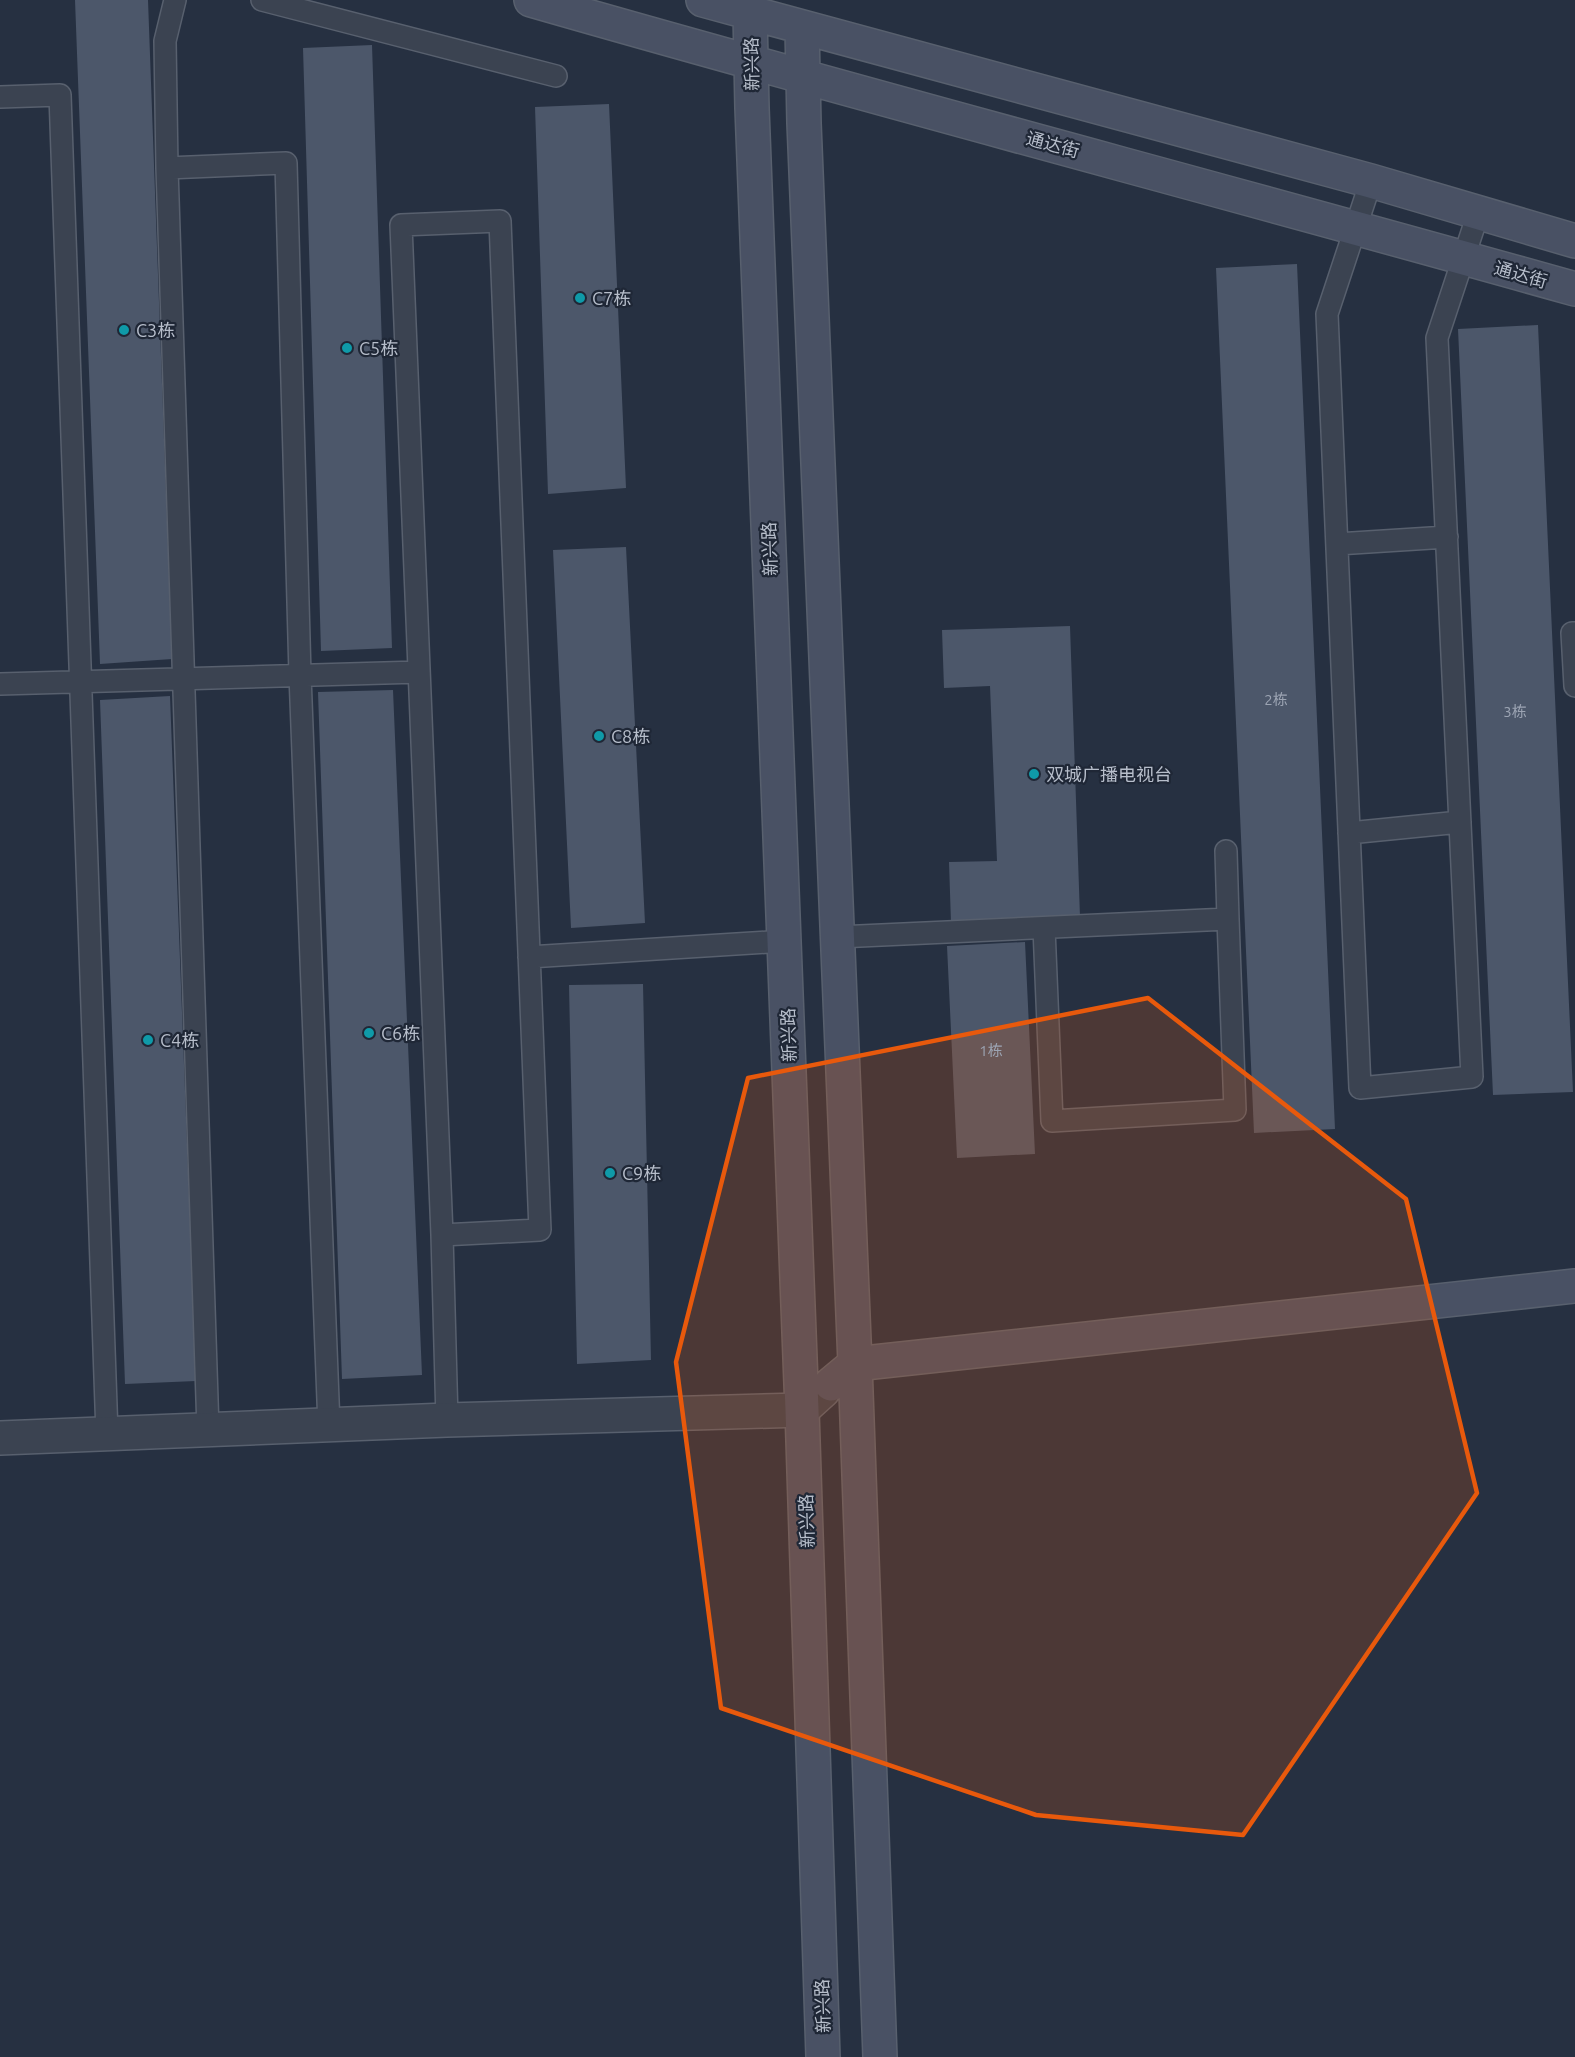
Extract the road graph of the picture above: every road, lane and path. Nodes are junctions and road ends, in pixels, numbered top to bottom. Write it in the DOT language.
graph roads {
  1 [pos="175,0"];
  2 [pos="262,0"];
  3 [pos="531,0"];
  4 [pos="703,0"];
  5 [pos="750,13"];
  6 [pos="802,28"];
  7 [pos="752,63"];
  8 [pos="556,76"];
  9 [pos="803,76"];
  10 [pos="0,97"];
  11 [pos="167,168"];
  12 [pos="1371,181"];
  13 [pos="1478,214"];
  14 [pos="1356,227"];
  15 [pos="1575,241"];
  16 [pos="1464,258"];
  17 [pos="1575,289"];
  18 [pos="1447,537"];
  19 [pos="1336,544"];
  20 [pos="1575,633"];
  21 [pos="419,672"];
  22 [pos="300,675"];
  23 [pos="185,679"];
  24 [pos="81,681"];
  25 [pos="0,684"];
  26 [pos="1575,686"];
  27 [pos="1460,822"];
  28 [pos="1349,833"];
  29 [pos="1226,851"];
  30 [pos="1228,919"];
  31 [pos="1044,928"];
  32 [pos="838,938"];
  33 [pos="785,941"];
  34 [pos="529,957"];
  35 [pos="442,1235"];
  36 [pos="1575,1286"];
  37 [pos="843,1374"];
  38 [pos="802,1410"];
  39 [pos="447,1420"];
  40 [pos="329,1426"];
  41 [pos="208,1430"];
  42 [pos="107,1434"];
  43 [pos="0,1438"];
  44 [pos="823,2057"];
  45 [pos="880,2057"];
  1 -- 11 [label="lane"];
  2 -- 8 [label="lane"];
  3 -- 7 [label="main road, 通达街"];
  4 -- 5 [label="main road"];
  5 -- 6 [label="main road"];
  5 -- 7 [label="main road, 新兴路"];
  6 -- 9 [label="main road"];
  6 -- 12 [label="main road"];
  7 -- 9 [label="main road, 通达街"];
  7 -- 33 [label="main road, 新兴路"];
  9 -- 14 [label="main road, 通达街"];
  9 -- 32 [label="main road"];
  10 -- 24 [label="lane"];
  11 -- 22 [label="lane"];
  11 -- 23 [label="lane"];
  12 -- 13 [label="main road"];
  12 -- 14 [label="lane"];
  13 -- 15 [label="main road"];
  13 -- 16 [label="lane"];
  14 -- 16 [label="main road, 通达街"];
  14 -- 19 [label="lane"];
  16 -- 17 [label="main road, 通达街"];
  16 -- 18 [label="lane"];
  18 -- 19 [label="lane"];
  18 -- 27 [label="lane"];
  19 -- 28 [label="lane"];
  20 -- 26 [label="lane"];
  21 -- 22 [label="lane"];
  21 -- 34 [label="lane"];
  21 -- 35 [label="lane"];
  22 -- 23 [label="lane"];
  22 -- 40 [label="lane"];
  23 -- 24 [label="lane"];
  23 -- 41 [label="lane"];
  24 -- 25 [label="lane"];
  24 -- 42 [label="lane"];
  27 -- 28 [label="lane"];
  27 -- 28 [label="lane"];
  29 -- 30 [label="lane"];
  30 -- 31 [label="lane"];
  30 -- 31 [label="lane"];
  31 -- 32 [label="lane"];
  32 -- 37 [label="main road"];
  33 -- 34 [label="lane"];
  33 -- 38 [label="main road, 新兴路"];
  34 -- 35 [label="lane"];
  35 -- 39 [label="lane"];
  36 -- 37 [label="main road"];
  37 -- 38 [label="street"];
  37 -- 45 [label="main road"];
  38 -- 39 [label="street"];
  38 -- 44 [label="main road, 新兴路"];
  39 -- 40 [label="street"];
  40 -- 41 [label="street"];
  41 -- 42 [label="street"];
  42 -- 43 [label="street"];
}
